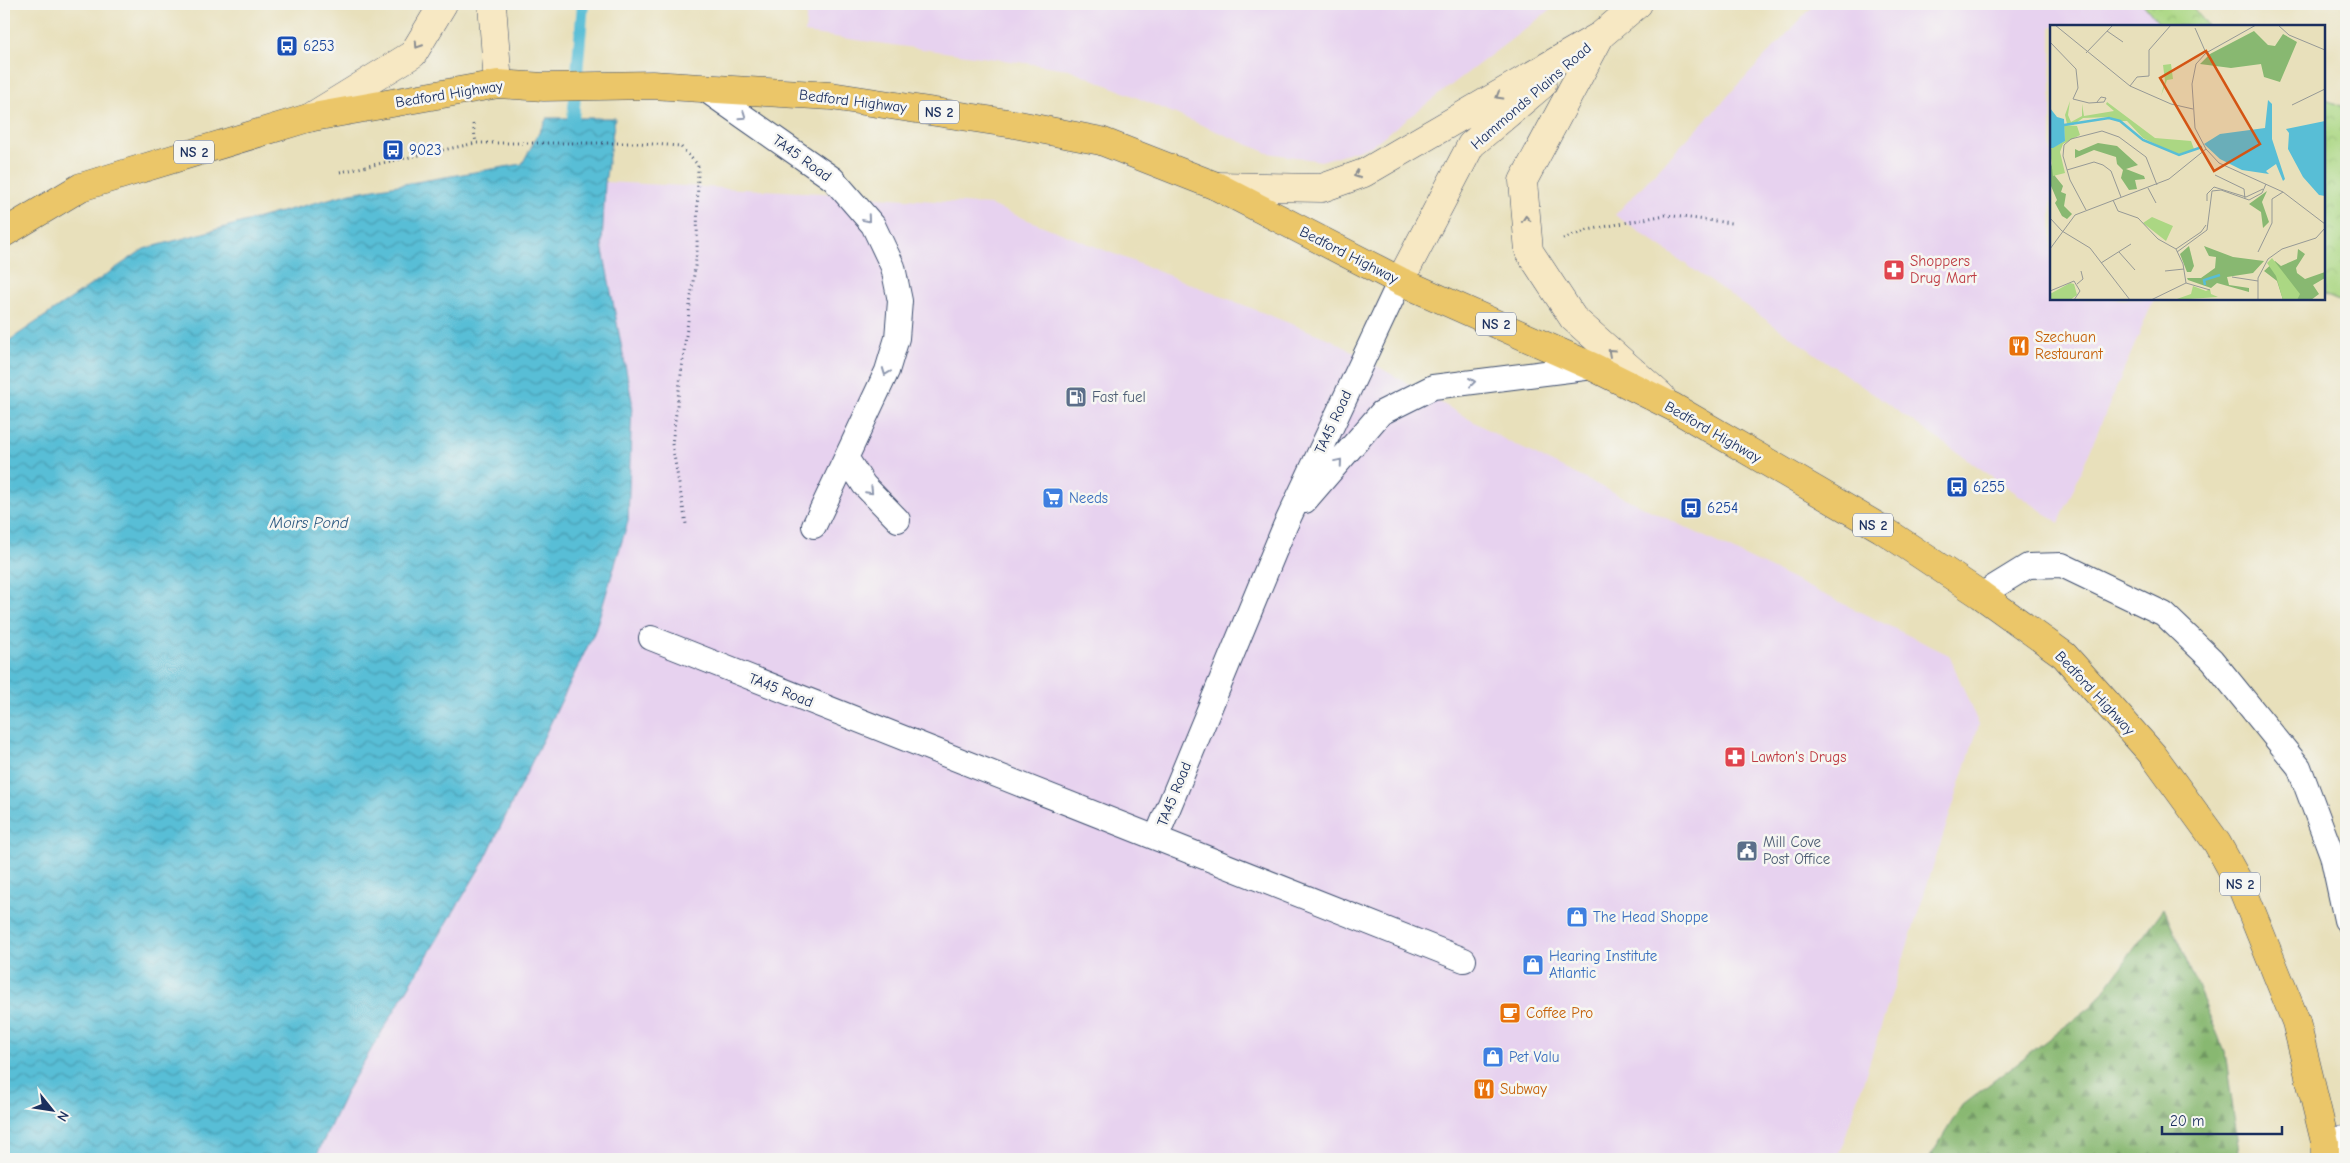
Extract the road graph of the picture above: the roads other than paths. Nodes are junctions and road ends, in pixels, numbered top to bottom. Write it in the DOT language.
graph roads {
  1 [pos="443,4"];
  2 [pos="492,4"];
  3 [pos="1638,4"];
  4 [pos="1601,35"];
  5 [pos="498,84"];
  6 [pos="703,88"];
  7 [pos="308,118"];
  8 [pos="1216,186"];
  9 [pos="4,233"];
  10 [pos="1400,281"];
  11 [pos="1593,367"];
  12 [pos="1673,408"];
  13 [pos="847,459"];
  14 [pos="898,520"];
  15 [pos="814,526"];
  16 [pos="1285,526"];
  17 [pos="1981,595"];
  18 [pos="651,638"];
  19 [pos="1156,838"];
  20 [pos="2346,920"];
  21 [pos="1464,960"];
  22 [pos="2332,1147"];
  1 -- 7 [label="main road, one-way"];
  2 -- 5 [label="main road"];
  3 -- 4 [label="main road, Hammonds Plains Road"];
  4 -- 8 [label="main road, one-way"];
  4 -- 10 [label="main road, Hammonds Plains Road"];
  12 -- 4 [label="main road, one-way"];
  5 -- 6 [label="main road, Bedford Highway / NS 2"];
  5 -- 7 [label="main road, Bedford Highway / NS 2"];
  6 -- 8 [label="main road, Bedford Highway / NS 2"];
  6 -- 13 [label="lane, TA45 Road, one-way"];
  7 -- 9 [label="main road, Bedford Highway / NS 2"];
  8 -- 10 [label="main road, Bedford Highway / NS 2"];
  10 -- 11 [label="main road, Bedford Highway / NS 2"];
  10 -- 16 [label="lane, TA45 Road"];
  11 -- 12 [label="main road, Bedford Highway / NS 2"];
  16 -- 11 [label="lane, one-way"];
  12 -- 17 [label="main road, Bedford Highway / NS 2"];
  13 -- 14 [label="lane, one-way"];
  13 -- 15 [label="lane, TA45 Road"];
  16 -- 19 [label="lane, TA45 Road"];
  17 -- 20 [label="lane"];
  17 -- 22 [label="main road, Bedford Highway / NS 2"];
  18 -- 19 [label="lane, TA45 Road"];
  19 -- 21 [label="lane"];
}
